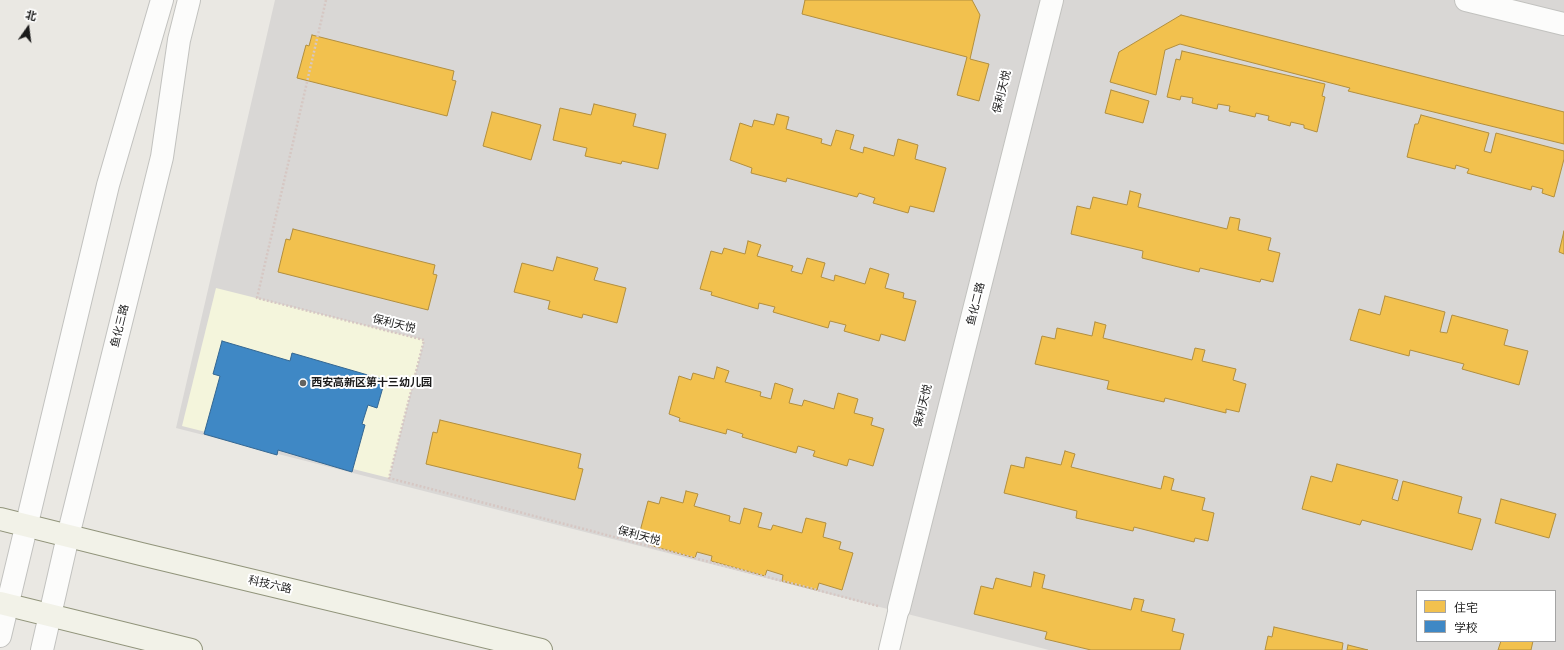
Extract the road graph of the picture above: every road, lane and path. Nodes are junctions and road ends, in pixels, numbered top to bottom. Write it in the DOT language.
graph roads {
  1 [pos="162,0"];
  2 [pos="189,0"];
  3 [pos="326,0"];
  4 [pos="1052,0"];
  5 [pos="1466,0"];
  6 [pos="1564,24"];
  7 [pos="0,519"];
  8 [pos="26,525"];
  9 [pos="68,536"];
  10 [pos="4,604"];
  11 [pos="891,604"];
  12 [pos="51,615"];
  13 [pos="0,636"];
  14 [pos="42,650"];
  15 [pos="191,650"];
  16 [pos="541,650"];
  17 [pos="889,650"];
  1 -- 8 [label="street"];
  2 -- 9 [label="street, 鱼化三路"];
  3 -- 11 [label="path, 保利天悦"];
  4 -- 11 [label="street, 鱼化二路"];
  5 -- 6 [label="street"];
  7 -- 8 [label="main road, 科技六路"];
  8 -- 9 [label="main road, 科技六路"];
  8 -- 10 [label="street"];
  9 -- 12 [label="street, 鱼化三路"];
  9 -- 16 [label="main road, 科技六路"];
  10 -- 12 [label="main road"];
  10 -- 13 [label="street"];
  11 -- 17 [label="street"];
  12 -- 14 [label="street, 鱼化三路"];
  12 -- 15 [label="main road"];
}
